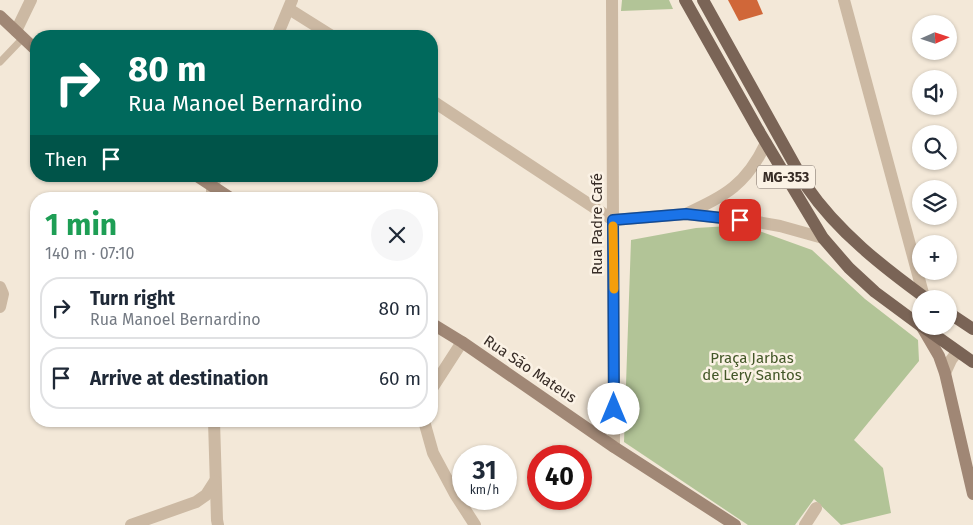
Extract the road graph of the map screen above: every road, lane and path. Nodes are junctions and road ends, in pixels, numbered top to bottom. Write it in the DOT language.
graph roads {
  1 [pos="31,0"];
  2 [pos="612,0"];
  3 [pos="685,0"];
  4 [pos="703,0"];
  5 [pos="844,0"];
  6 [pos="290,4"];
  7 [pos="0,16"];
  8 [pos="279,30"];
  9 [pos="324,30"];
  10 [pos="20,35"];
  11 [pos="30,44"];
  12 [pos="0,62"];
  13 [pos="438,105"];
  14 [pos="766,144"];
  15 [pos="686,214"];
  16 [pos="613,220"];
  17 [pos="823,238"];
  18 [pos="0,287"];
  19 [pos="915,290"];
  20 [pos="924,290"];
  21 [pos="0,308"];
  22 [pos="957,318"];
  23 [pos="912,319"];
  24 [pos="438,327"];
  25 [pos="973,329"];
  26 [pos="927,335"];
  27 [pos="934,335"];
  28 [pos="462,342"];
  29 [pos="957,352"];
  30 [pos="973,362"];
  31 [pos="945,373"];
  32 [pos="438,379"];
  33 [pos="214,427"];
  34 [pos="426,427"];
  35 [pos="614,447"];
  36 [pos="214,481"];
  37 [pos="973,494"];
  38 [pos="196,502"];
  39 [pos="816,508"];
  40 [pos="217,522"];
  41 [pos="131,525"];
  42 [pos="475,525"];
  43 [pos="735,525"];
  44 [pos="805,525"];
  1 -- 10 [label="street"];
  2 -- 16 [label="street, Rua Padre Café"];
  3 -- 14 [label="main road, MG-353"];
  4 -- 19 [label="main road, MG-353"];
  5 -- 20 [label="street"];
  6 -- 8 [label="street"];
  6 -- 9 [label="street"];
  7 -- 10 [label="main road"];
  10 -- 11 [label="main road"];
  10 -- 12 [label="lane"];
  13 -- 16 [label="street"];
  14 -- 15 [label="street"];
  14 -- 17 [label="main road, MG-353"];
  15 -- 16 [label="street"];
  15 -- 17 [label="street"];
  16 -- 35 [label="street, Rua Padre Café"];
  17 -- 23 [label="main road, MG-353"];
  18 -- 21 [label="street"];
  22 -- 25 [label="main road"];
  24 -- 28 [label="main road, Rua São Mateus"];
  26 -- 31 [label="main road"];
  27 -- 29 [label="main road, MG-353"];
  28 -- 32 [label="street"];
  28 -- 35 [label="main road, Rua São Mateus"];
  29 -- 30 [label="main road, MG-353"];
  29 -- 31 [label="street"];
  31 -- 37 [label="main road"];
  33 -- 36 [label="street"];
  34 -- 42 [label="street"];
  35 -- 43 [label="main road, Rua São Mateus"];
  36 -- 38 [label="street"];
  36 -- 40 [label="street"];
  38 -- 40 [label="street"];
  38 -- 41 [label="street"];
  39 -- 44 [label="street"];
}
